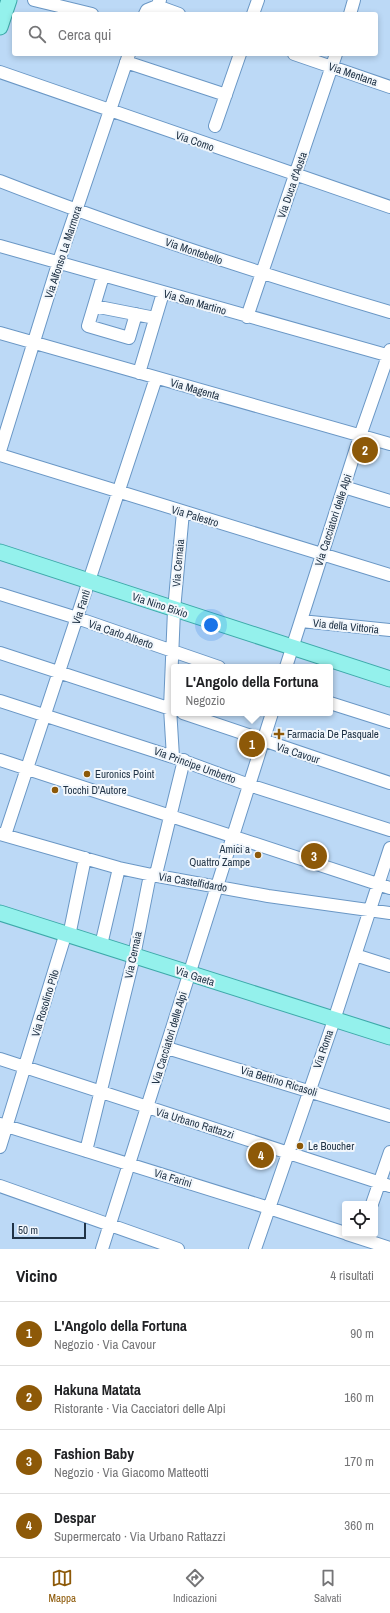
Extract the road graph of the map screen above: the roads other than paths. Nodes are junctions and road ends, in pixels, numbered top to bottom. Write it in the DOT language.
graph roads {
  1 [pos="9,0"];
  2 [pos="34,0"];
  3 [pos="258,0"];
  4 [pos="354,0"];
  5 [pos="158,3"];
  6 [pos="84,12"];
  7 [pos="146,12"];
  8 [pos="175,12"];
  9 [pos="254,12"];
  10 [pos="351,12"];
  11 [pos="0,27"];
  12 [pos="239,56"];
  13 [pos="300,56"];
  14 [pos="335,56"];
  15 [pos="128,58"];
  16 [pos="332,67"];
  17 [pos="0,72"];
  18 [pos="390,87"];
  19 [pos="226,95"];
  20 [pos="109,111"];
  21 [pos="215,126"];
  22 [pos="295,175"];
  23 [pos="0,181"];
  24 [pos="390,207"];
  25 [pos="76,211"];
  26 [pos="0,246"];
  27 [pos="58,264"];
  28 [pos="262,274"];
  29 [pos="103,276"];
  30 [pos="163,293"];
  31 [pos="94,306"];
  32 [pos="390,312"];
  33 [pos="136,314"];
  34 [pos="247,317"];
  35 [pos="155,318"];
  36 [pos="0,333"];
  37 [pos="34,343"];
  38 [pos="389,354"];
  39 [pos="139,373"];
  40 [pos="156,378"];
  41 [pos="360,436"];
  42 [pos="390,444"];
  43 [pos="0,451"];
  44 [pos="0,455"];
  45 [pos="344,487"];
  46 [pos="118,492"];
  47 [pos="390,501"];
  48 [pos="183,512"];
  49 [pos="0,552"];
  50 [pos="322,555"];
  51 [pos="390,575"];
  52 [pos="89,582"];
  53 [pos="0,594"];
  54 [pos="174,610"];
  55 [pos="77,618"];
  56 [pos="302,621"];
  57 [pos="390,630"];
  58 [pos="292,648"];
  59 [pos="174,652"];
  60 [pos="0,653"];
  61 [pos="174,664"];
  62 [pos="210,664"];
  63 [pos="287,664"];
  64 [pos="60,672"];
  65 [pos="390,679"];
  66 [pos="0,701"];
  67 [pos="333,704"];
  68 [pos="171,709"];
  69 [pos="45,716"];
  70 [pos="173,716"];
  71 [pos="192,716"];
  72 [pos="271,716"];
  73 [pos="390,722"];
  74 [pos="263,741"];
  75 [pos="178,759"];
  76 [pos="0,760"];
  77 [pos="28,770"];
  78 [pos="390,784"];
  79 [pos="249,785"];
  80 [pos="169,817"];
  81 [pos="390,830"];
  82 [pos="3,835"];
  83 [pos="233,837"];
  84 [pos="390,848"];
  85 [pos="85,858"];
  86 [pos="119,868"];
  87 [pos="152,875"];
  88 [pos="378,885"];
  89 [pos="218,887"];
  90 [pos="390,888"];
  91 [pos="370,911"];
  92 [pos="0,913"];
  93 [pos="390,913"];
  94 [pos="67,935"];
  95 [pos="101,945"];
  96 [pos="355,955"];
  97 [pos="134,956"];
  98 [pos="390,966"];
  99 [pos="189,974"];
  100 [pos="334,1020"];
  101 [pos="390,1038"];
  102 [pos="167,1048"];
  103 [pos="0,1059"];
  104 [pos="26,1068"];
  105 [pos="309,1090"];
  106 [pos="100,1092"];
  107 [pos="148,1108"];
  108 [pos="390,1116"];
  109 [pos="4,1125"];
  110 [pos="0,1147"];
  111 [pos="86,1151"];
  112 [pos="288,1152"];
  113 [pos="390,1152"];
  114 [pos="130,1165"];
  115 [pos="385,1184"];
  116 [pos="0,1186"];
  117 [pos="374,1201"];
  118 [pos="269,1208"];
  119 [pos="111,1224"];
  120 [pos="342,1233"];
  121 [pos="359,1240"];
  122 [pos="390,1248"];
  123 [pos="102,1249"];
  124 [pos="178,1249"];
  125 [pos="255,1249"];
  1 -- 11 [label="main road"];
  2 -- 6 [label="street"];
  3 -- 9 [label="street"];
  4 -- 10 [label="street"];
  5 -- 7 [label="street"];
  5 -- 8 [label="street"];
  12 -- 19 [label="street"];
  13 -- 16 [label="street, Via Mentana"];
  14 -- 16 [label="street, Via Duca d'Aosta"];
  15 -- 19 [label="street"];
  15 -- 20 [label="street, Via Alfonso La Marmora"];
  16 -- 18 [label="street, Via Mentana"];
  16 -- 22 [label="street, Via Duca d'Aosta"];
  17 -- 20 [label="street, Via Como"];
  19 -- 21 [label="street"];
  20 -- 22 [label="street, Via Como"];
  20 -- 25 [label="street, Via Alfonso La Marmora"];
  22 -- 24 [label="street, Via Como"];
  22 -- 28 [label="street, Via Duca d'Aosta"];
  23 -- 25 [label="street, Via Montebello"];
  25 -- 27 [label="street, Via Alfonso La Marmora"];
  25 -- 28 [label="street, Via Montebello"];
  26 -- 27 [label="street, Via San Martino"];
  27 -- 29 [label="street, Via San Martino"];
  27 -- 37 [label="street, Via Alfonso La Marmora"];
  28 -- 32 [label="street, Via Montebello"];
  28 -- 34 [label="street, Via Duca d'Aosta"];
  29 -- 30 [label="street, Via San Martino"];
  29 -- 31 [label="street"];
  30 -- 34 [label="street, Via San Martino"];
  30 -- 35 [label="street"];
  31 -- 33 [label="street"];
  31 -- 33 [label="street"];
  33 -- 35 [label="street"];
  34 -- 38 [label="street, Via San Martino"];
  35 -- 39 [label="street"];
  36 -- 37 [label="street, Via Magenta"];
  37 -- 39 [label="street, Via Magenta"];
  37 -- 43 [label="street, Via Alfonso La Marmora"];
  38 -- 41 [label="street, Via Cacciatori delle Alpi"];
  39 -- 40 [label="street, Via Magenta"];
  40 -- 41 [label="street, Via Magenta"];
  40 -- 46 [label="street, Via Fanti"];
  41 -- 42 [label="street, Via Magenta"];
  41 -- 45 [label="street, Via Cacciatori delle Alpi"];
  44 -- 46 [label="street, Via Palestro"];
  45 -- 47 [label="street"];
  45 -- 50 [label="street, Via Cacciatori delle Alpi"];
  46 -- 48 [label="street, Via Palestro"];
  46 -- 52 [label="street, Via Fanti"];
  48 -- 50 [label="street, Via Palestro"];
  48 -- 54 [label="street, Via Cernaia"];
  49 -- 52 [label="main road, Via Nino Bixio"];
  50 -- 51 [label="street, Via Palestro"];
  50 -- 56 [label="street, Via Cacciatori delle Alpi"];
  52 -- 54 [label="main road, Via Nino Bixio"];
  52 -- 55 [label="street, Via Fanti"];
  53 -- 55 [label="street, Via Carlo Alberto"];
  54 -- 58 [label="main road, Via Nino Bixio"];
  54 -- 59 [label="street, Via Cernaia"];
  55 -- 59 [label="street, Via Carlo Alberto"];
  55 -- 64 [label="street, Via Fanti"];
  56 -- 57 [label="street, Via della Vittoria"];
  56 -- 58 [label="street, Via Cacciatori delle Alpi"];
  58 -- 63 [label="street, Via Cacciatori delle Alpi"];
  58 -- 65 [label="main road, Via Nino Bixio"];
  59 -- 61 [label="street, Via Cernaia"];
  59 -- 62 [label="street, Via Carlo Alberto"];
  60 -- 64 [label="street"];
  64 -- 68 [label="street"];
  64 -- 69 [label="street, Via Fanti"];
  66 -- 69 [label="street, Via Principe Umberto"];
  67 -- 73 [label="street"];
  69 -- 75 [label="street, Via Principe Umberto"];
  69 -- 77 [label="street, Via Fanti"];
  70 -- 75 [label="street, Via Cernaia"];
  71 -- 74 [label="street, Via Cavour"];
  72 -- 74 [label="street, Via Cacciatori delle Alpi"];
  74 -- 78 [label="street, Via Cavour"];
  74 -- 79 [label="street, Via Cacciatori delle Alpi"];
  75 -- 79 [label="street, Via Principe Umberto"];
  75 -- 80 [label="street, Via Cernaia"];
  76 -- 77 [label="street"];
  77 -- 80 [label="street"];
  77 -- 82 [label="street, Via Fanti"];
  79 -- 81 [label="street, Via Principe Umberto"];
  79 -- 83 [label="street, Via Cacciatori delle Alpi"];
  80 -- 83 [label="street"];
  80 -- 87 [label="street, Via Cernaia"];
  82 -- 85 [label="street, Via Castelfidardo"];
  83 -- 88 [label="street"];
  83 -- 89 [label="street, Via Cacciatori delle Alpi"];
  84 -- 88 [label="street, Via Roma"];
  85 -- 86 [label="street, Via Castelfidardo"];
  85 -- 94 [label="street, Via Rosolino Pilo"];
  86 -- 87 [label="street, Via Castelfidardo"];
  86 -- 95 [label="street"];
  87 -- 89 [label="street, Via Castelfidardo"];
  87 -- 97 [label="street, Via Cernaia"];
  88 -- 90 [label="street"];
  88 -- 91 [label="street, Via Roma"];
  89 -- 91 [label="street, Via Castelfidardo"];
  89 -- 99 [label="street, Via Cacciatori delle Alpi"];
  91 -- 93 [label="street, Via Castelfidardo"];
  91 -- 96 [label="street, Via Roma"];
  92 -- 94 [label="main road, Via Gaeta"];
  94 -- 95 [label="main road, Via Gaeta"];
  94 -- 104 [label="street, Via Rosolino Pilo"];
  95 -- 97 [label="main road, Via Gaeta"];
  96 -- 98 [label="street"];
  96 -- 100 [label="street, Via Roma"];
  97 -- 99 [label="main road, Via Gaeta"];
  97 -- 106 [label="street, Via Cernaia"];
  99 -- 100 [label="main road, Via Gaeta"];
  99 -- 102 [label="street, Via Cacciatori delle Alpi"];
  100 -- 101 [label="main road, Via Gaeta"];
  100 -- 105 [label="street, Via Roma"];
  102 -- 105 [label="street, Via Bettino Ricasoli"];
  102 -- 107 [label="street, Via Cacciatori delle Alpi"];
  103 -- 104 [label="street, Via Urbano Rattazzi"];
  104 -- 106 [label="street, Via Urbano Rattazzi"];
  104 -- 109 [label="street, Via Rosolino Pilo"];
  105 -- 108 [label="street, Via Bettino Ricasoli"];
  105 -- 112 [label="street, Via Roma"];
  106 -- 107 [label="street, Via Urbano Rattazzi"];
  106 -- 111 [label="street, Via Cernaia"];
  107 -- 112 [label="street, Via Urbano Rattazzi"];
  107 -- 114 [label="street, Via Cacciatori delle Alpi"];
  109 -- 110 [label="street, Via Rosolino Pilo"];
  109 -- 111 [label="street, Via Farini"];
  111 -- 114 [label="street, Via Farini"];
  112 -- 115 [label="street, Via Urbano Rattazzi"];
  112 -- 118 [label="street, Via Roma"];
  113 -- 115 [label="street"];
  114 -- 118 [label="street, Via Farini"];
  114 -- 119 [label="street, Via Cacciatori delle Alpi"];
  115 -- 117 [label="street"];
  116 -- 119 [label="street"];
  118 -- 120 [label="street, Via Farini"];
  118 -- 125 [label="street, Via Roma"];
  119 -- 123 [label="street, Via Cacciatori delle Alpi"];
  119 -- 124 [label="street"];
  121 -- 122 [label="street, Via Farini"];
}
